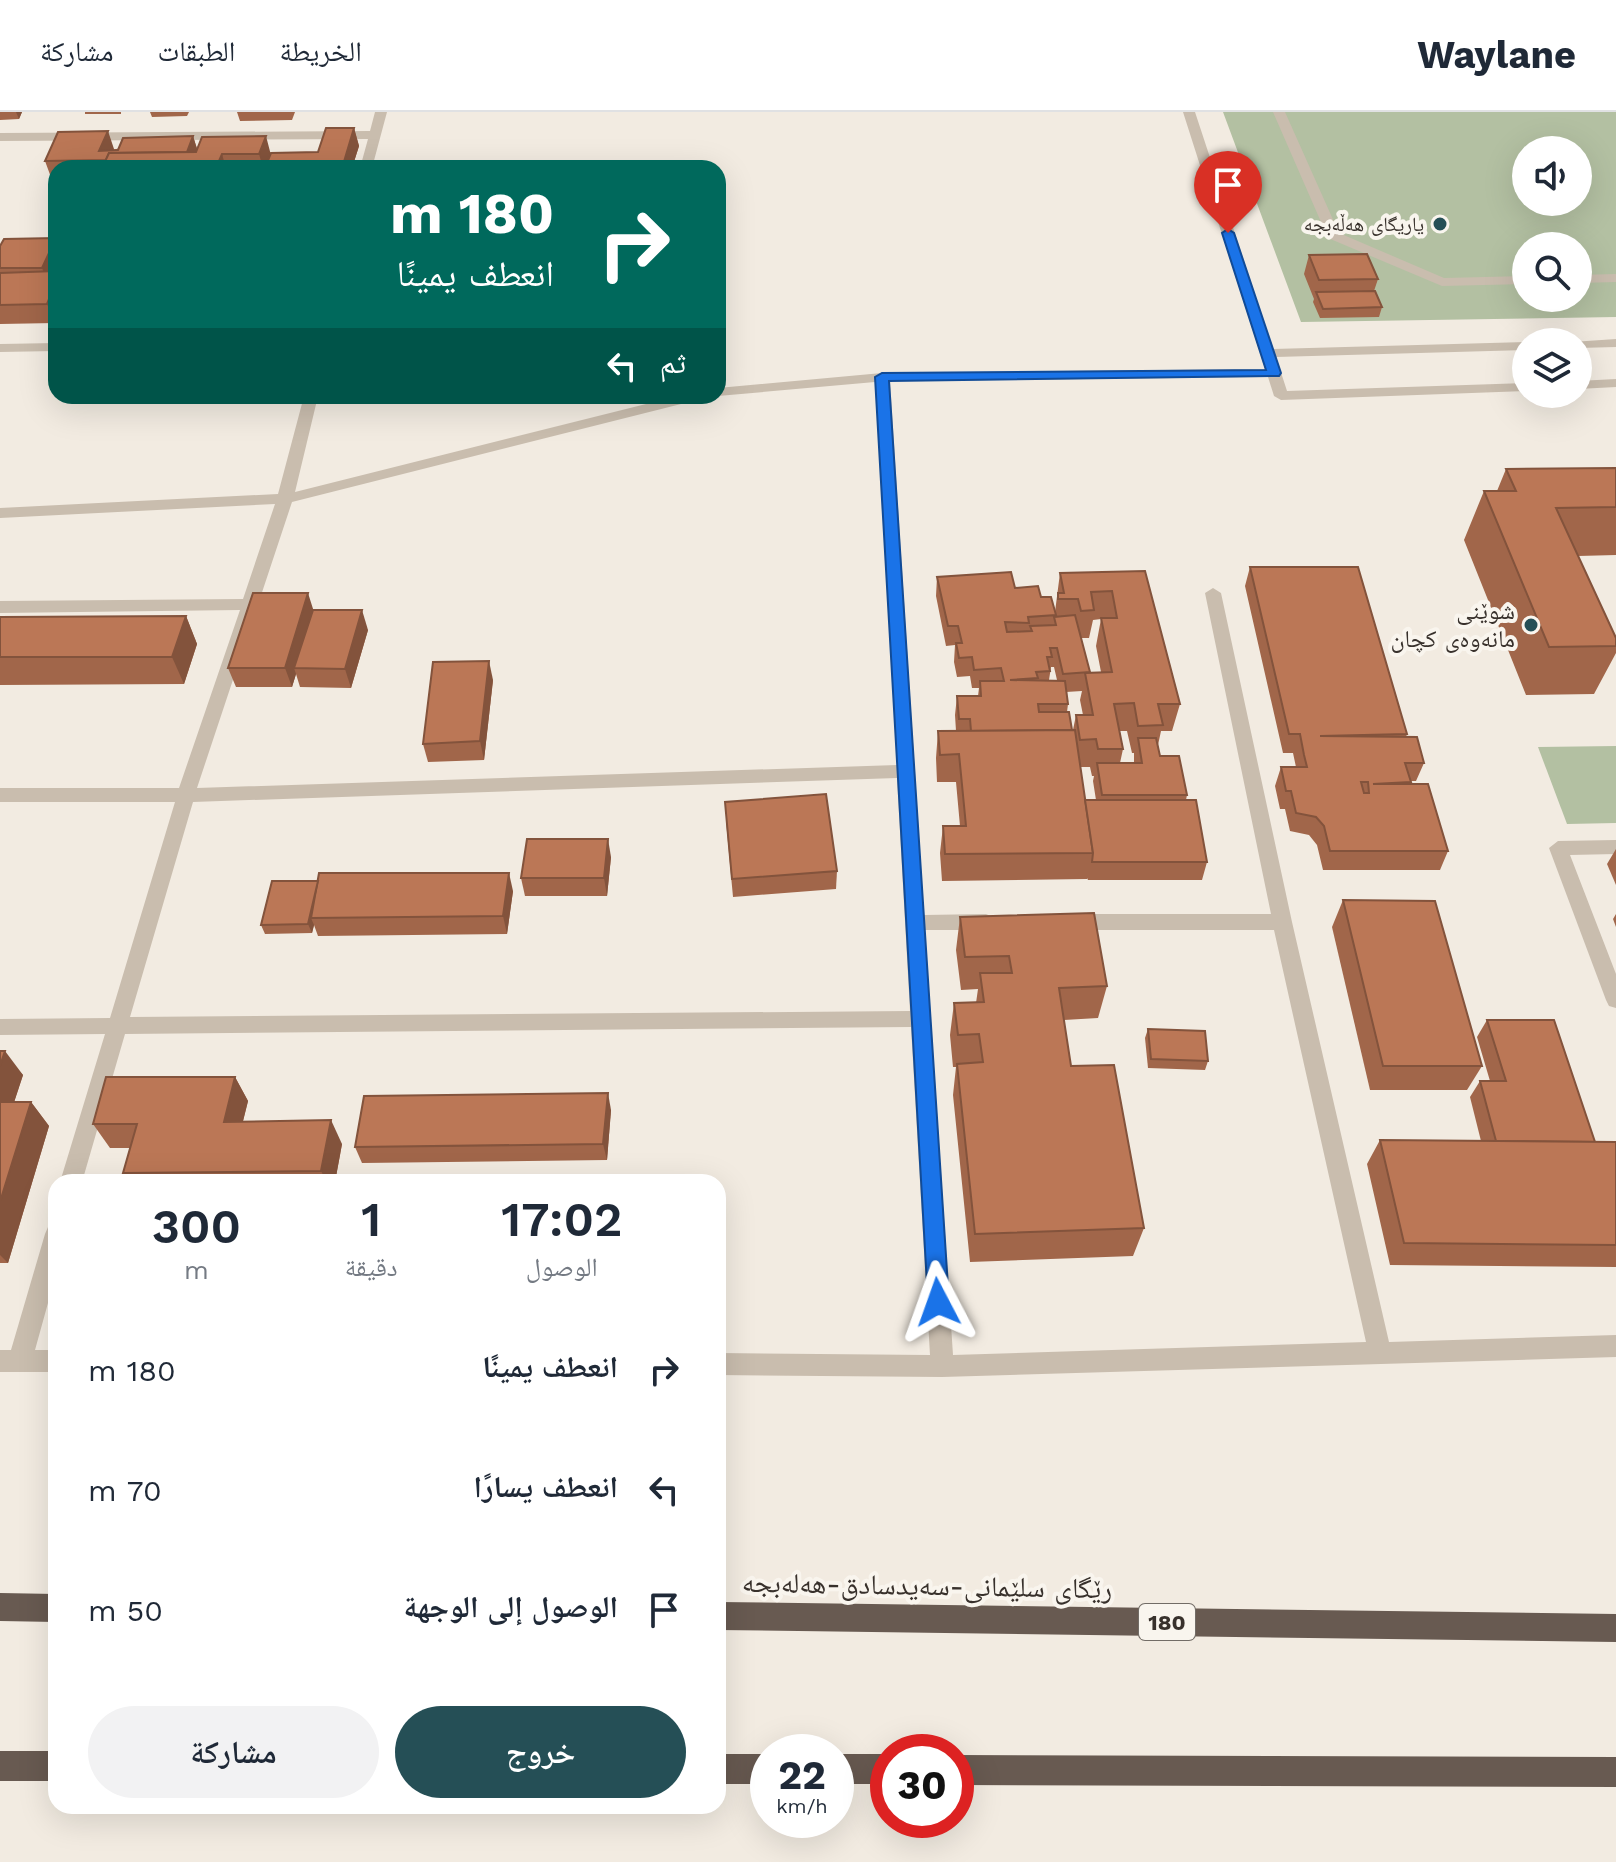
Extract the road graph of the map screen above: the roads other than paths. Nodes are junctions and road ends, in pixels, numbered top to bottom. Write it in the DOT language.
graph roads {
  1 [pos="381,112"];
  2 [pos="1189,112"];
  3 [pos="1279,112"];
  4 [pos="375,135"];
  5 [pos="0,137"];
  6 [pos="368,160"];
  7 [pos="1616,278"];
  8 [pos="1592,279"];
  9 [pos="1512,280"];
  10 [pos="1616,343"];
  11 [pos="1592,344"];
  12 [pos="1512,346"];
  13 [pos="48,347"];
  14 [pos="0,348"];
  15 [pos="1267,353"];
  16 [pos="1274,373"];
  17 [pos="882,377"];
  18 [pos="1616,383"];
  19 [pos="1592,384"];
  20 [pos="1512,388"];
  21 [pos="726,391"];
  22 [pos="309,404"];
  23 [pos="664,404"];
  24 [pos="285,499"];
  25 [pos="0,513"];
  26 [pos="1213,593"];
  27 [pos="248,604"];
  28 [pos="0,607"];
  29 [pos="906,771"];
  30 [pos="0,795"];
  31 [pos="186,795"];
  32 [pos="1616,847"];
  33 [pos="1011,922"];
  34 [pos="1043,922"];
  35 [pos="1282,922"];
  36 [pos="915,923"];
  37 [pos="1616,1000"];
  38 [pos="921,1019"];
  39 [pos="115,1026"];
  40 [pos="0,1027"];
  41 [pos="73,1174"];
  42 [pos="48,1256"];
  43 [pos="1616,1346"];
  44 [pos="1380,1351"];
  45 [pos="10,1361"];
  46 [pos="48,1361"];
  47 [pos="726,1364"];
  48 [pos="942,1366"];
  49 [pos="0,1607"];
  50 [pos="48,1608"];
  51 [pos="726,1616"];
  52 [pos="1616,1628"];
  53 [pos="0,1766"];
  54 [pos="48,1766"];
  55 [pos="726,1769"];
  56 [pos="750,1769"];
  57 [pos="974,1770"];
  58 [pos="1616,1772"];
  1 -- 4 [label="street"];
  2 -- 15 [label="street"];
  3 -- 9 [label="street"];
  4 -- 5 [label="street"];
  4 -- 6 [label="street"];
  7 -- 8 [label="street"];
  10 -- 11 [label="street"];
  12 -- 15 [label="street"];
  13 -- 14 [label="street"];
  15 -- 16 [label="street"];
  16 -- 17 [label="street"];
  16 -- 20 [label="street"];
  17 -- 21 [label="street"];
  17 -- 29 [label="street"];
  18 -- 19 [label="street"];
  22 -- 24 [label="street"];
  23 -- 24 [label="street"];
  24 -- 25 [label="street"];
  24 -- 27 [label="street"];
  26 -- 35 [label="street"];
  27 -- 28 [label="street"];
  27 -- 31 [label="street"];
  29 -- 31 [label="street"];
  29 -- 36 [label="street"];
  30 -- 31 [label="street"];
  31 -- 39 [label="street"];
  32 -- 37 [label="street"];
  33 -- 36 [label="street"];
  34 -- 35 [label="street"];
  35 -- 44 [label="street"];
  36 -- 38 [label="street"];
  38 -- 39 [label="street"];
  38 -- 48 [label="street"];
  39 -- 40 [label="street"];
  39 -- 41 [label="street"];
  42 -- 45 [label="street"];
  43 -- 44 [label="street"];
  44 -- 48 [label="street"];
  45 -- 46 [label="street"];
  47 -- 48 [label="street"];
  49 -- 50 [label="highway"];
  51 -- 52 [label="highway, رێگای سلێمانی-سەیدسادق-هەلەبجە / 180"];
  53 -- 54 [label="highway"];
  55 -- 56 [label="highway"];
  57 -- 58 [label="highway"];
}
